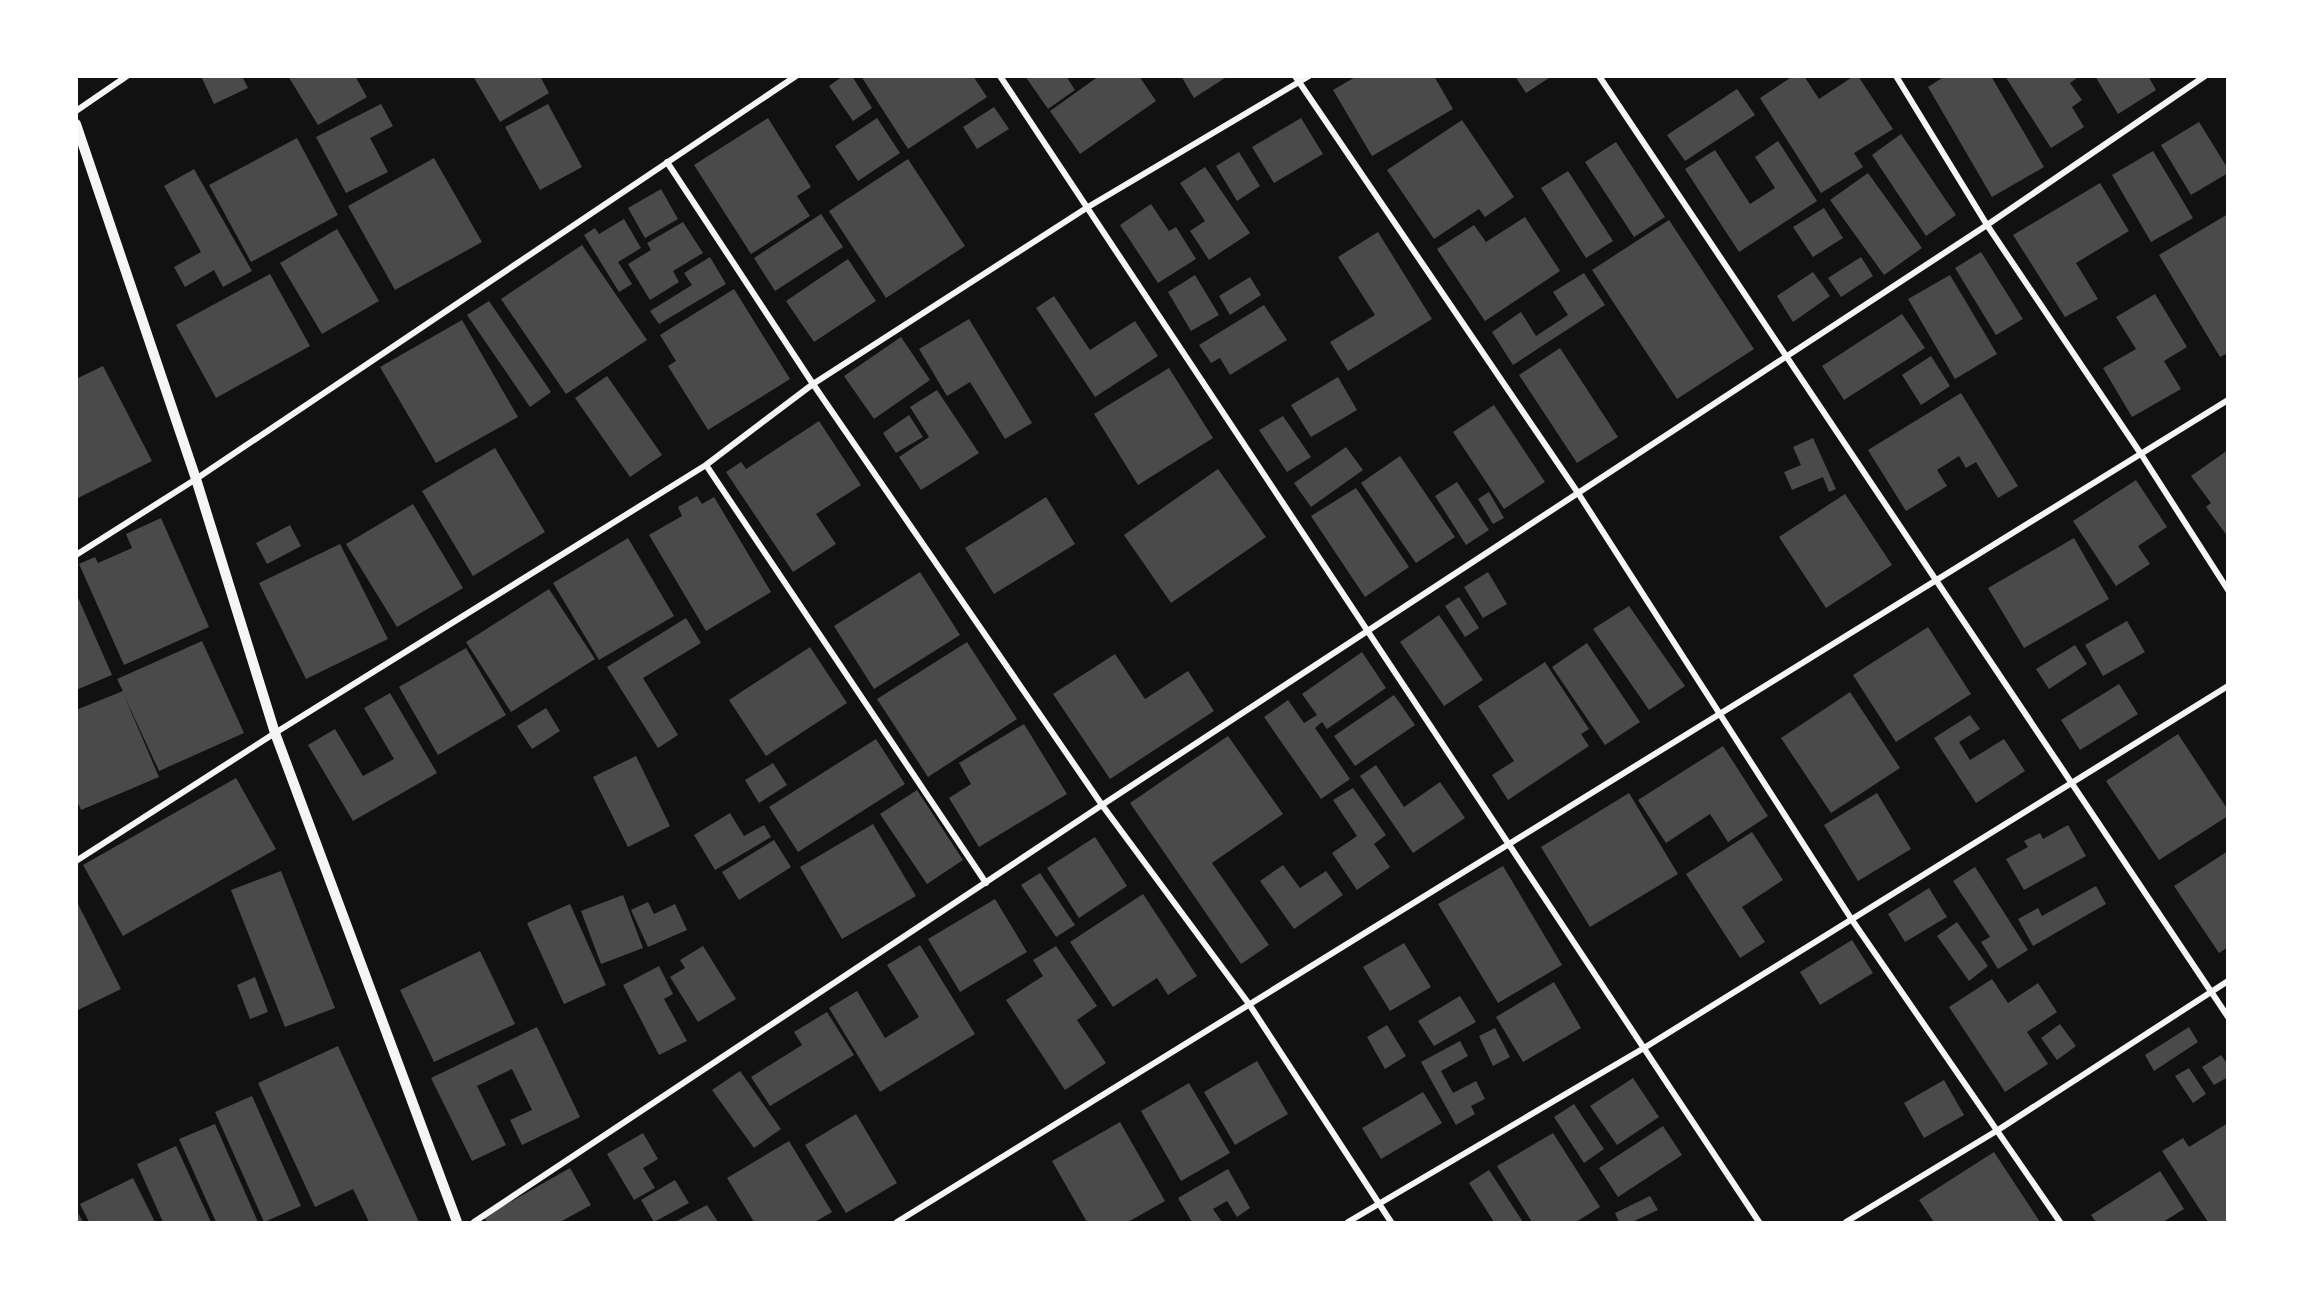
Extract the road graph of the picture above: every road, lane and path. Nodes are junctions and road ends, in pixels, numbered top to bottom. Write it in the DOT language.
graph roads {
  1 [pos="127,76"];
  2 [pos="796,76"];
  3 [pos="1000,76"];
  4 [pos="1295,76"];
  5 [pos="1309,76"];
  6 [pos="1599,76"];
  7 [pos="1896,76"];
  8 [pos="2205,76"];
  9 [pos="1300,83"];
  10 [pos="76,111"];
  11 [pos="76,124"];
  12 [pos="668,162"];
  13 [pos="1088,207"];
  14 [pos="1987,225"];
  15 [pos="1785,356"];
  16 [pos="813,384"];
  17 [pos="2228,400"];
  18 [pos="2141,454"];
  19 [pos="706,465"];
  20 [pos="196,479"];
  21 [pos="1578,493"];
  22 [pos="76,555"];
  23 [pos="1936,581"];
  24 [pos="2228,590"];
  25 [pos="1367,632"];
  26 [pos="2228,686"];
  27 [pos="1720,715"];
  28 [pos="275,733"];
  29 [pos="2072,784"];
  30 [pos="1102,805"];
  31 [pos="1509,845"];
  32 [pos="76,861"];
  33 [pos="986,883"];
  34 [pos="1852,920"];
  35 [pos="2228,981"];
  36 [pos="2211,992"];
  37 [pos="1249,1004"];
  38 [pos="2228,1017"];
  39 [pos="1644,1048"];
  40 [pos="1998,1130"];
  41 [pos="1378,1204"];
  42 [pos="457,1222"];
  43 [pos="474,1222"];
  44 [pos="897,1222"];
  45 [pos="1348,1222"];
  46 [pos="1391,1222"];
  47 [pos="1760,1222"];
  48 [pos="1846,1222"];
  49 [pos="2060,1222"];
  1 -- 10 [label="street"];
  2 -- 12 [label="street"];
  3 -- 13 [label="street"];
  4 -- 9 [label="street"];
  5 -- 9 [label="street"];
  6 -- 15 [label="street"];
  7 -- 14 [label="street"];
  8 -- 14 [label="street"];
  9 -- 13 [label="street"];
  9 -- 21 [label="street"];
  11 -- 20 [label="street"];
  12 -- 16 [label="street"];
  12 -- 20 [label="street"];
  13 -- 16 [label="street"];
  13 -- 25 [label="street"];
  14 -- 15 [label="street"];
  14 -- 18 [label="street"];
  15 -- 21 [label="street"];
  15 -- 23 [label="street"];
  16 -- 19 [label="street"];
  16 -- 30 [label="street"];
  17 -- 18 [label="street"];
  18 -- 23 [label="street"];
  18 -- 24 [label="street"];
  19 -- 28 [label="street"];
  19 -- 33 [label="street"];
  20 -- 22 [label="street"];
  20 -- 28 [label="street"];
  21 -- 25 [label="street"];
  21 -- 27 [label="street"];
  23 -- 27 [label="street"];
  23 -- 29 [label="street"];
  25 -- 30 [label="street"];
  25 -- 31 [label="street"];
  26 -- 29 [label="street"];
  27 -- 31 [label="street"];
  27 -- 34 [label="street"];
  28 -- 32 [label="street"];
  28 -- 42 [label="street"];
  29 -- 34 [label="street"];
  29 -- 36 [label="street"];
  30 -- 33 [label="street"];
  30 -- 37 [label="street"];
  31 -- 37 [label="street"];
  31 -- 39 [label="street"];
  33 -- 43 [label="street"];
  34 -- 39 [label="street"];
  34 -- 40 [label="street"];
  35 -- 36 [label="street"];
  36 -- 38 [label="street"];
  36 -- 40 [label="street"];
  37 -- 41 [label="street"];
  37 -- 44 [label="street"];
  39 -- 41 [label="street"];
  39 -- 47 [label="street"];
  40 -- 48 [label="street"];
  40 -- 49 [label="street"];
  41 -- 45 [label="street"];
  41 -- 46 [label="street"];
}
